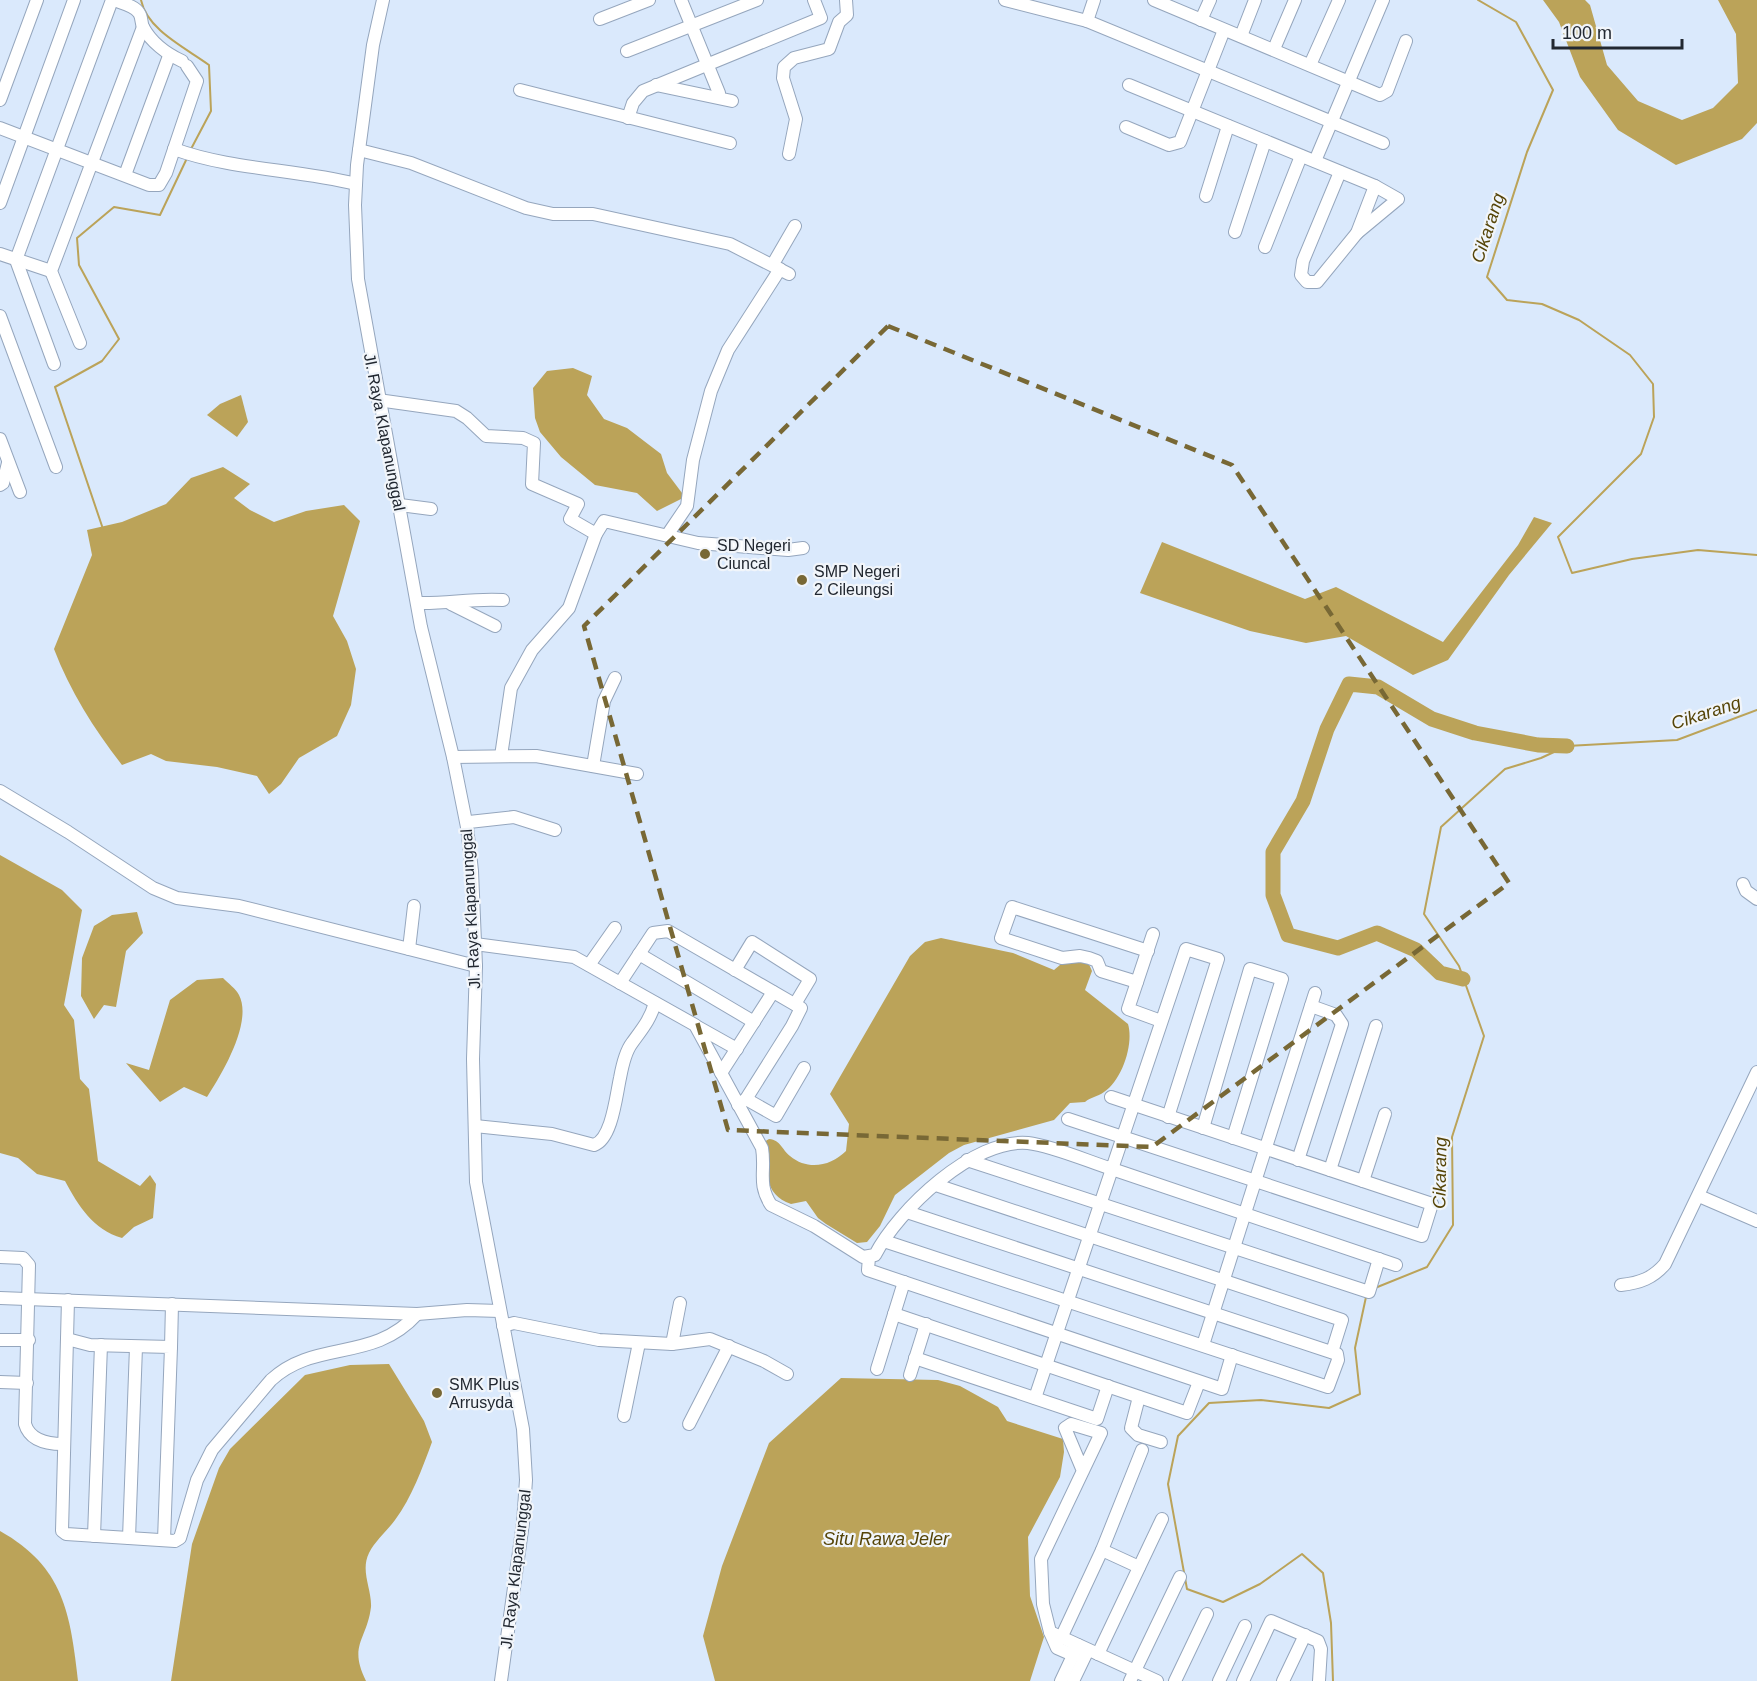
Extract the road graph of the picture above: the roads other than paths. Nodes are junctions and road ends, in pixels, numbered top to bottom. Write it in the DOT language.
graph roads {
  1 [pos="37,0"];
  2 [pos="74,0"];
  3 [pos="113,0"];
  4 [pos="383,0"];
  5 [pos="649,0"];
  6 [pos="681,0"];
  7 [pos="757,0"];
  8 [pos="814,0"];
  9 [pos="846,0"];
  10 [pos="1005,0"];
  11 [pos="1094,0"];
  12 [pos="1210,0"];
  13 [pos="1255,0"];
  14 [pos="1295,0"];
  15 [pos="1339,0"];
  16 [pos="1383,0"];
  17 [pos="1162,2"];
  18 [pos="600,19"];
  19 [pos="1201,20"];
  20 [pos="1087,21"];
  21 [pos="143,27"];
  22 [pos="691,27"];
  23 [pos="1224,30"];
  24 [pos="1241,36"];
  25 [pos="1406,41"];
  26 [pos="1274,49"];
  27 [pos="627,51"];
  28 [pos="170,56"];
  29 [pos="707,63"];
  30 [pos="1310,65"];
  31 [pos="1208,71"];
  32 [pos="1347,81"];
  33 [pos="656,85"];
  34 [pos="1129,85"];
  35 [pos="520,90"];
  36 [pos="719,93"];
  37 [pos="0,100"];
  38 [pos="732,101"];
  39 [pos="1191,110"];
  40 [pos="628,118"];
  41 [pos="1331,121"];
  42 [pos="1228,126"];
  43 [pos="1126,127"];
  44 [pos="0,128"];
  45 [pos="23,137"];
  46 [pos="1265,141"];
  47 [pos="730,143"];
  48 [pos="1383,143"];
  49 [pos="57,148"];
  50 [pos="178,150"];
  51 [pos="359,150"];
  52 [pos="789,154"];
  53 [pos="1301,156"];
  54 [pos="1315,161"];
  55 [pos="92,163"];
  56 [pos="1340,172"];
  57 [pos="125,175"];
  58 [pos="356,184"];
  59 [pos="1375,186"];
  60 [pos="1206,196"];
  61 [pos="0,203"];
  62 [pos="795,226"];
  63 [pos="1235,232"];
  64 [pos="1357,233"];
  65 [pos="1265,247"];
  66 [pos="0,254"];
  67 [pos="16,260"];
  68 [pos="781,269"];
  69 [pos="51,271"];
  70 [pos="0,316"];
  71 [pos="80,343"];
  72 [pos="5,347"];
  73 [pos="54,364"];
  74 [pos="378,400"];
  75 [pos="0,439"];
  76 [pos="9,463"];
  77 [pos="56,467"];
  78 [pos="0,485"];
  79 [pos="20,492"];
  80 [pos="400,505"];
  81 [pos="431,509"];
  82 [pos="596,534"];
  83 [pos="668,534"];
  84 [pos="803,548"];
  85 [pos="502,600"];
  86 [pos="417,603"];
  87 [pos="451,604"];
  88 [pos="495,626"];
  89 [pos="615,678"];
  90 [pos="501,756"];
  91 [pos="453,758"];
  92 [pos="593,766"];
  93 [pos="637,774"];
  94 [pos="0,792"];
  95 [pos="467,827"];
  96 [pos="555,830"];
  97 [pos="1743,884"];
  98 [pos="1757,899"];
  99 [pos="414,906"];
  100 [pos="615,928"];
  101 [pos="1154,934"];
  102 [pos="475,944"];
  103 [pos="409,950"];
  104 [pos="1148,951"];
  105 [pos="639,954"];
  106 [pos="589,965"];
  107 [pos="476,966"];
  108 [pos="735,970"];
  109 [pos="1137,982"];
  110 [pos="620,983"];
  111 [pos="774,992"];
  112 [pos="1315,993"];
  113 [pos="655,1003"];
  114 [pos="795,1004"];
  115 [pos="1311,1006"];
  116 [pos="1161,1021"];
  117 [pos="754,1022"];
  118 [pos="695,1025"];
  119 [pos="1376,1026"];
  120 [pos="737,1049"];
  121 [pos="804,1068"];
  122 [pos="1757,1072"];
  123 [pos="721,1073"];
  124 [pos="1111,1097"];
  125 [pos="742,1102"];
  126 [pos="1133,1105"];
  127 [pos="1385,1114"];
  128 [pos="1168,1117"];
  129 [pos="1068,1119"];
  130 [pos="475,1126"];
  131 [pos="1203,1128"];
  132 [pos="1122,1137"];
  133 [pos="1233,1138"];
  134 [pos="1266,1149"];
  135 [pos="967,1160"];
  136 [pos="1298,1160"];
  137 [pos="1112,1169"];
  138 [pos="1330,1170"];
  139 [pos="1256,1181"];
  140 [pos="1363,1181"];
  141 [pos="936,1185"];
  142 [pos="1699,1196"];
  143 [pos="1100,1204"];
  144 [pos="907,1212"];
  145 [pos="1245,1214"];
  146 [pos="1757,1221"];
  147 [pos="1089,1236"];
  148 [pos="885,1241"];
  149 [pos="1234,1248"];
  150 [pos="0,1257"];
  151 [pos="869,1257"];
  152 [pos="1379,1259"];
  153 [pos="1396,1265"];
  154 [pos="1079,1268"];
  155 [pos="1223,1280"];
  156 [pos="904,1282"];
  157 [pos="1621,1285"];
  158 [pos="0,1298"];
  159 [pos="29,1299"];
  160 [pos="1068,1299"];
  161 [pos="68,1300"];
  162 [pos="680,1303"];
  163 [pos="171,1304"];
  164 [pos="500,1311"];
  165 [pos="1213,1312"];
  166 [pos="417,1314"];
  167 [pos="894,1314"];
  168 [pos="926,1324"];
  169 [pos="503,1326"];
  170 [pos="1057,1332"];
  171 [pos="67,1339"];
  172 [pos="0,1340"];
  173 [pos="29,1340"];
  174 [pos="639,1342"];
  175 [pos="672,1344"];
  176 [pos="102,1345"];
  177 [pos="1203,1345"];
  178 [pos="729,1346"];
  179 [pos="136,1347"];
  180 [pos="171,1347"];
  181 [pos="1332,1352"];
  182 [pos="1232,1355"];
  183 [pos="915,1358"];
  184 [pos="1046,1365"];
  185 [pos="877,1369"];
  186 [pos="787,1374"];
  187 [pos="910,1375"];
  188 [pos="0,1382"];
  189 [pos="1199,1382"];
  190 [pos="27,1383"];
  191 [pos="1108,1386"];
  192 [pos="1139,1397"];
  193 [pos="1035,1398"];
  194 [pos="624,1416"];
  195 [pos="689,1424"];
  196 [pos="1161,1442"];
  197 [pos="63,1444"];
  198 [pos="1142,1450"];
  199 [pos="1083,1471"];
  200 [pos="1162,1519"];
  201 [pos="94,1536"];
  202 [pos="129,1538"];
  203 [pos="164,1540"];
  204 [pos="1102,1550"];
  205 [pos="1139,1567"];
  206 [pos="1180,1577"];
  207 [pos="1207,1614"];
  208 [pos="1245,1626"];
  209 [pos="1055,1635"];
  210 [pos="1305,1635"];
  211 [pos="1084,1651"];
  212 [pos="1133,1676"];
  213 [pos="1069,1678"];
  214 [pos="501,1681"];
  215 [pos="1157,1681"];
  216 [pos="1175,1681"];
  217 [pos="1219,1681"];
  218 [pos="1243,1681"];
  219 [pos="1283,1681"];
  220 [pos="1319,1681"];
  1 -- 37 [label="street"];
  2 -- 45 [label="street"];
  3 -- 21 [label="street"];
  3 -- 49 [label="street"];
  4 -- 51 [label="street, Jl. Raya Klapanunggal"];
  5 -- 18 [label="street"];
  6 -- 22 [label="street"];
  7 -- 22 [label="street"];
  8 -- 29 [label="street"];
  9 -- 52 [label="street"];
  10 -- 20 [label="street"];
  11 -- 20 [label="street"];
  12 -- 19 [label="street"];
  13 -- 24 [label="street"];
  14 -- 26 [label="street"];
  15 -- 30 [label="street"];
  16 -- 32 [label="street"];
  17 -- 19 [label="street"];
  19 -- 23 [label="street"];
  20 -- 31 [label="street"];
  21 -- 28 [label="street"];
  21 -- 55 [label="street"];
  22 -- 27 [label="street"];
  22 -- 29 [label="street"];
  23 -- 24 [label="street"];
  23 -- 31 [label="street"];
  24 -- 26 [label="street"];
  25 -- 32 [label="street"];
  26 -- 30 [label="street"];
  28 -- 50 [label="street"];
  28 -- 57 [label="street"];
  29 -- 33 [label="street"];
  29 -- 36 [label="street"];
  30 -- 32 [label="street"];
  31 -- 39 [label="street"];
  31 -- 41 [label="street"];
  32 -- 41 [label="street"];
  33 -- 38 [label="street"];
  33 -- 40 [label="street"];
  34 -- 39 [label="street"];
  35 -- 40 [label="street"];
  39 -- 42 [label="street"];
  39 -- 43 [label="street"];
  40 -- 47 [label="street"];
  41 -- 48 [label="street"];
  41 -- 54 [label="street"];
  42 -- 46 [label="street"];
  42 -- 60 [label="street"];
  44 -- 45 [label="street"];
  45 -- 49 [label="street"];
  45 -- 61 [label="street"];
  46 -- 53 [label="street"];
  46 -- 63 [label="street"];
  49 -- 55 [label="street"];
  49 -- 67 [label="street"];
  50 -- 57 [label="street"];
  50 -- 58 [label="street"];
  51 -- 58 [label="street, Jl. Raya Klapanunggal"];
  51 -- 68 [label="street"];
  53 -- 54 [label="street"];
  53 -- 65 [label="street"];
  54 -- 56 [label="street"];
  55 -- 57 [label="street"];
  55 -- 69 [label="street"];
  56 -- 59 [label="street"];
  56 -- 64 [label="street"];
  58 -- 74 [label="street, Jl. Raya Klapanunggal"];
  59 -- 64 [label="street"];
  59 -- 64 [label="street"];
  62 -- 68 [label="street"];
  66 -- 67 [label="street"];
  67 -- 69 [label="street"];
  67 -- 73 [label="street"];
  68 -- 83 [label="street"];
  69 -- 71 [label="street"];
  70 -- 72 [label="street"];
  72 -- 77 [label="street"];
  74 -- 80 [label="street, Jl. Raya Klapanunggal"];
  74 -- 82 [label="street"];
  75 -- 76 [label="street"];
  76 -- 78 [label="street"];
  76 -- 79 [label="street"];
  80 -- 81 [label="street"];
  80 -- 86 [label="street, Jl. Raya Klapanunggal"];
  82 -- 83 [label="street"];
  82 -- 90 [label="street"];
  83 -- 84 [label="street"];
  85 -- 87 [label="street"];
  86 -- 87 [label="street"];
  86 -- 91 [label="street, Jl. Raya Klapanunggal"];
  87 -- 88 [label="street"];
  89 -- 92 [label="street"];
  90 -- 91 [label="street"];
  90 -- 92 [label="street"];
  91 -- 95 [label="street, Jl. Raya Klapanunggal"];
  92 -- 93 [label="street"];
  94 -- 103 [label="street"];
  95 -- 96 [label="street"];
  95 -- 102 [label="street, Jl. Raya Klapanunggal"];
  97 -- 98 [label="street"];
  99 -- 103 [label="street"];
  100 -- 106 [label="street"];
  101 -- 104 [label="street"];
  102 -- 106 [label="street"];
  102 -- 107 [label="street, Jl. Raya Klapanunggal"];
  103 -- 107 [label="street"];
  104 -- 109 [label="street"];
  104 -- 109 [label="street"];
  105 -- 108 [label="street"];
  105 -- 110 [label="street"];
  105 -- 117 [label="street"];
  106 -- 110 [label="street"];
  107 -- 130 [label="street, Jl. Raya Klapanunggal"];
  108 -- 111 [label="street"];
  108 -- 114 [label="street"];
  109 -- 116 [label="street"];
  110 -- 113 [label="street"];
  111 -- 114 [label="street"];
  111 -- 117 [label="street"];
  112 -- 115 [label="street"];
  113 -- 118 [label="street"];
  113 -- 130 [label="street"];
  114 -- 125 [label="street"];
  115 -- 134 [label="street"];
  115 -- 136 [label="street"];
  116 -- 126 [label="street"];
  116 -- 128 [label="street"];
  117 -- 120 [label="street"];
  118 -- 120 [label="street"];
  118 -- 123 [label="street"];
  119 -- 138 [label="street"];
  120 -- 123 [label="street"];
  121 -- 125 [label="street"];
  122 -- 142 [label="street"];
  123 -- 125 [label="street"];
  124 -- 126 [label="street"];
  125 -- 151 [label="street"];
  126 -- 128 [label="street"];
  126 -- 132 [label="street"];
  127 -- 140 [label="street"];
  128 -- 131 [label="street"];
  129 -- 132 [label="street"];
  130 -- 164 [label="street, Jl. Raya Klapanunggal"];
  131 -- 133 [label="street"];
  131 -- 133 [label="street"];
  132 -- 137 [label="street"];
  132 -- 139 [label="street"];
  133 -- 134 [label="street"];
  134 -- 136 [label="street"];
  134 -- 139 [label="street"];
  135 -- 137 [label="street"];
  135 -- 141 [label="street"];
  135 -- 143 [label="street"];
  136 -- 138 [label="street"];
  137 -- 143 [label="street"];
  137 -- 145 [label="street"];
  138 -- 140 [label="street"];
  139 -- 140 [label="street"];
  139 -- 145 [label="street"];
  141 -- 144 [label="street"];
  141 -- 147 [label="street"];
  142 -- 146 [label="street"];
  142 -- 157 [label="street"];
  143 -- 147 [label="street"];
  143 -- 149 [label="street"];
  144 -- 148 [label="street"];
  144 -- 154 [label="street"];
  145 -- 149 [label="street"];
  145 -- 152 [label="street"];
  147 -- 154 [label="street"];
  147 -- 155 [label="street"];
  148 -- 151 [label="street"];
  148 -- 160 [label="street"];
  149 -- 152 [label="street"];
  149 -- 155 [label="street"];
  150 -- 159 [label="street"];
  151 -- 156 [label="street"];
  152 -- 153 [label="street"];
  154 -- 160 [label="street"];
  154 -- 165 [label="street"];
  155 -- 165 [label="street"];
  155 -- 181 [label="street"];
  156 -- 167 [label="street"];
  156 -- 170 [label="street"];
  158 -- 159 [label="street"];
  159 -- 161 [label="street"];
  159 -- 173 [label="street"];
  160 -- 170 [label="street"];
  160 -- 177 [label="street"];
  161 -- 163 [label="street"];
  161 -- 171 [label="street"];
  162 -- 175 [label="street"];
  163 -- 166 [label="street"];
  163 -- 180 [label="street"];
  164 -- 166 [label="street"];
  164 -- 169 [label="street, Jl. Raya Klapanunggal"];
  165 -- 177 [label="street"];
  165 -- 181 [label="street"];
  166 -- 203 [label="street"];
  167 -- 168 [label="street"];
  167 -- 185 [label="street"];
  168 -- 183 [label="street"];
  168 -- 184 [label="street"];
  169 -- 174 [label="street"];
  169 -- 214 [label="street, Jl. Raya Klapanunggal"];
  170 -- 184 [label="street"];
  170 -- 189 [label="street"];
  171 -- 176 [label="street"];
  171 -- 197 [label="street"];
  172 -- 173 [label="street"];
  173 -- 190 [label="street"];
  174 -- 175 [label="street"];
  174 -- 194 [label="street"];
  175 -- 178 [label="street"];
  176 -- 179 [label="street"];
  176 -- 201 [label="street"];
  177 -- 182 [label="street"];
  178 -- 186 [label="street"];
  178 -- 195 [label="street"];
  179 -- 180 [label="street"];
  179 -- 202 [label="street"];
  180 -- 203 [label="street"];
  181 -- 182 [label="street"];
  182 -- 189 [label="street"];
  183 -- 187 [label="street"];
  183 -- 193 [label="street"];
  184 -- 191 [label="street"];
  184 -- 193 [label="street"];
  188 -- 190 [label="street"];
  189 -- 192 [label="street"];
  190 -- 197 [label="street"];
  191 -- 192 [label="street"];
  191 -- 193 [label="street"];
  192 -- 196 [label="street"];
  197 -- 201 [label="street"];
  198 -- 204 [label="street"];
  199 -- 209 [label="street"];
  200 -- 205 [label="street"];
  201 -- 202 [label="street"];
  202 -- 203 [label="street"];
  204 -- 205 [label="street"];
  204 -- 209 [label="street"];
  205 -- 211 [label="street"];
  206 -- 212 [label="street"];
  207 -- 216 [label="street"];
  208 -- 217 [label="street"];
  209 -- 211 [label="street"];
  210 -- 218 [label="street"];
  210 -- 219 [label="street"];
  210 -- 220 [label="street"];
  211 -- 212 [label="street"];
  211 -- 213 [label="street"];
  212 -- 215 [label="street"];
}
